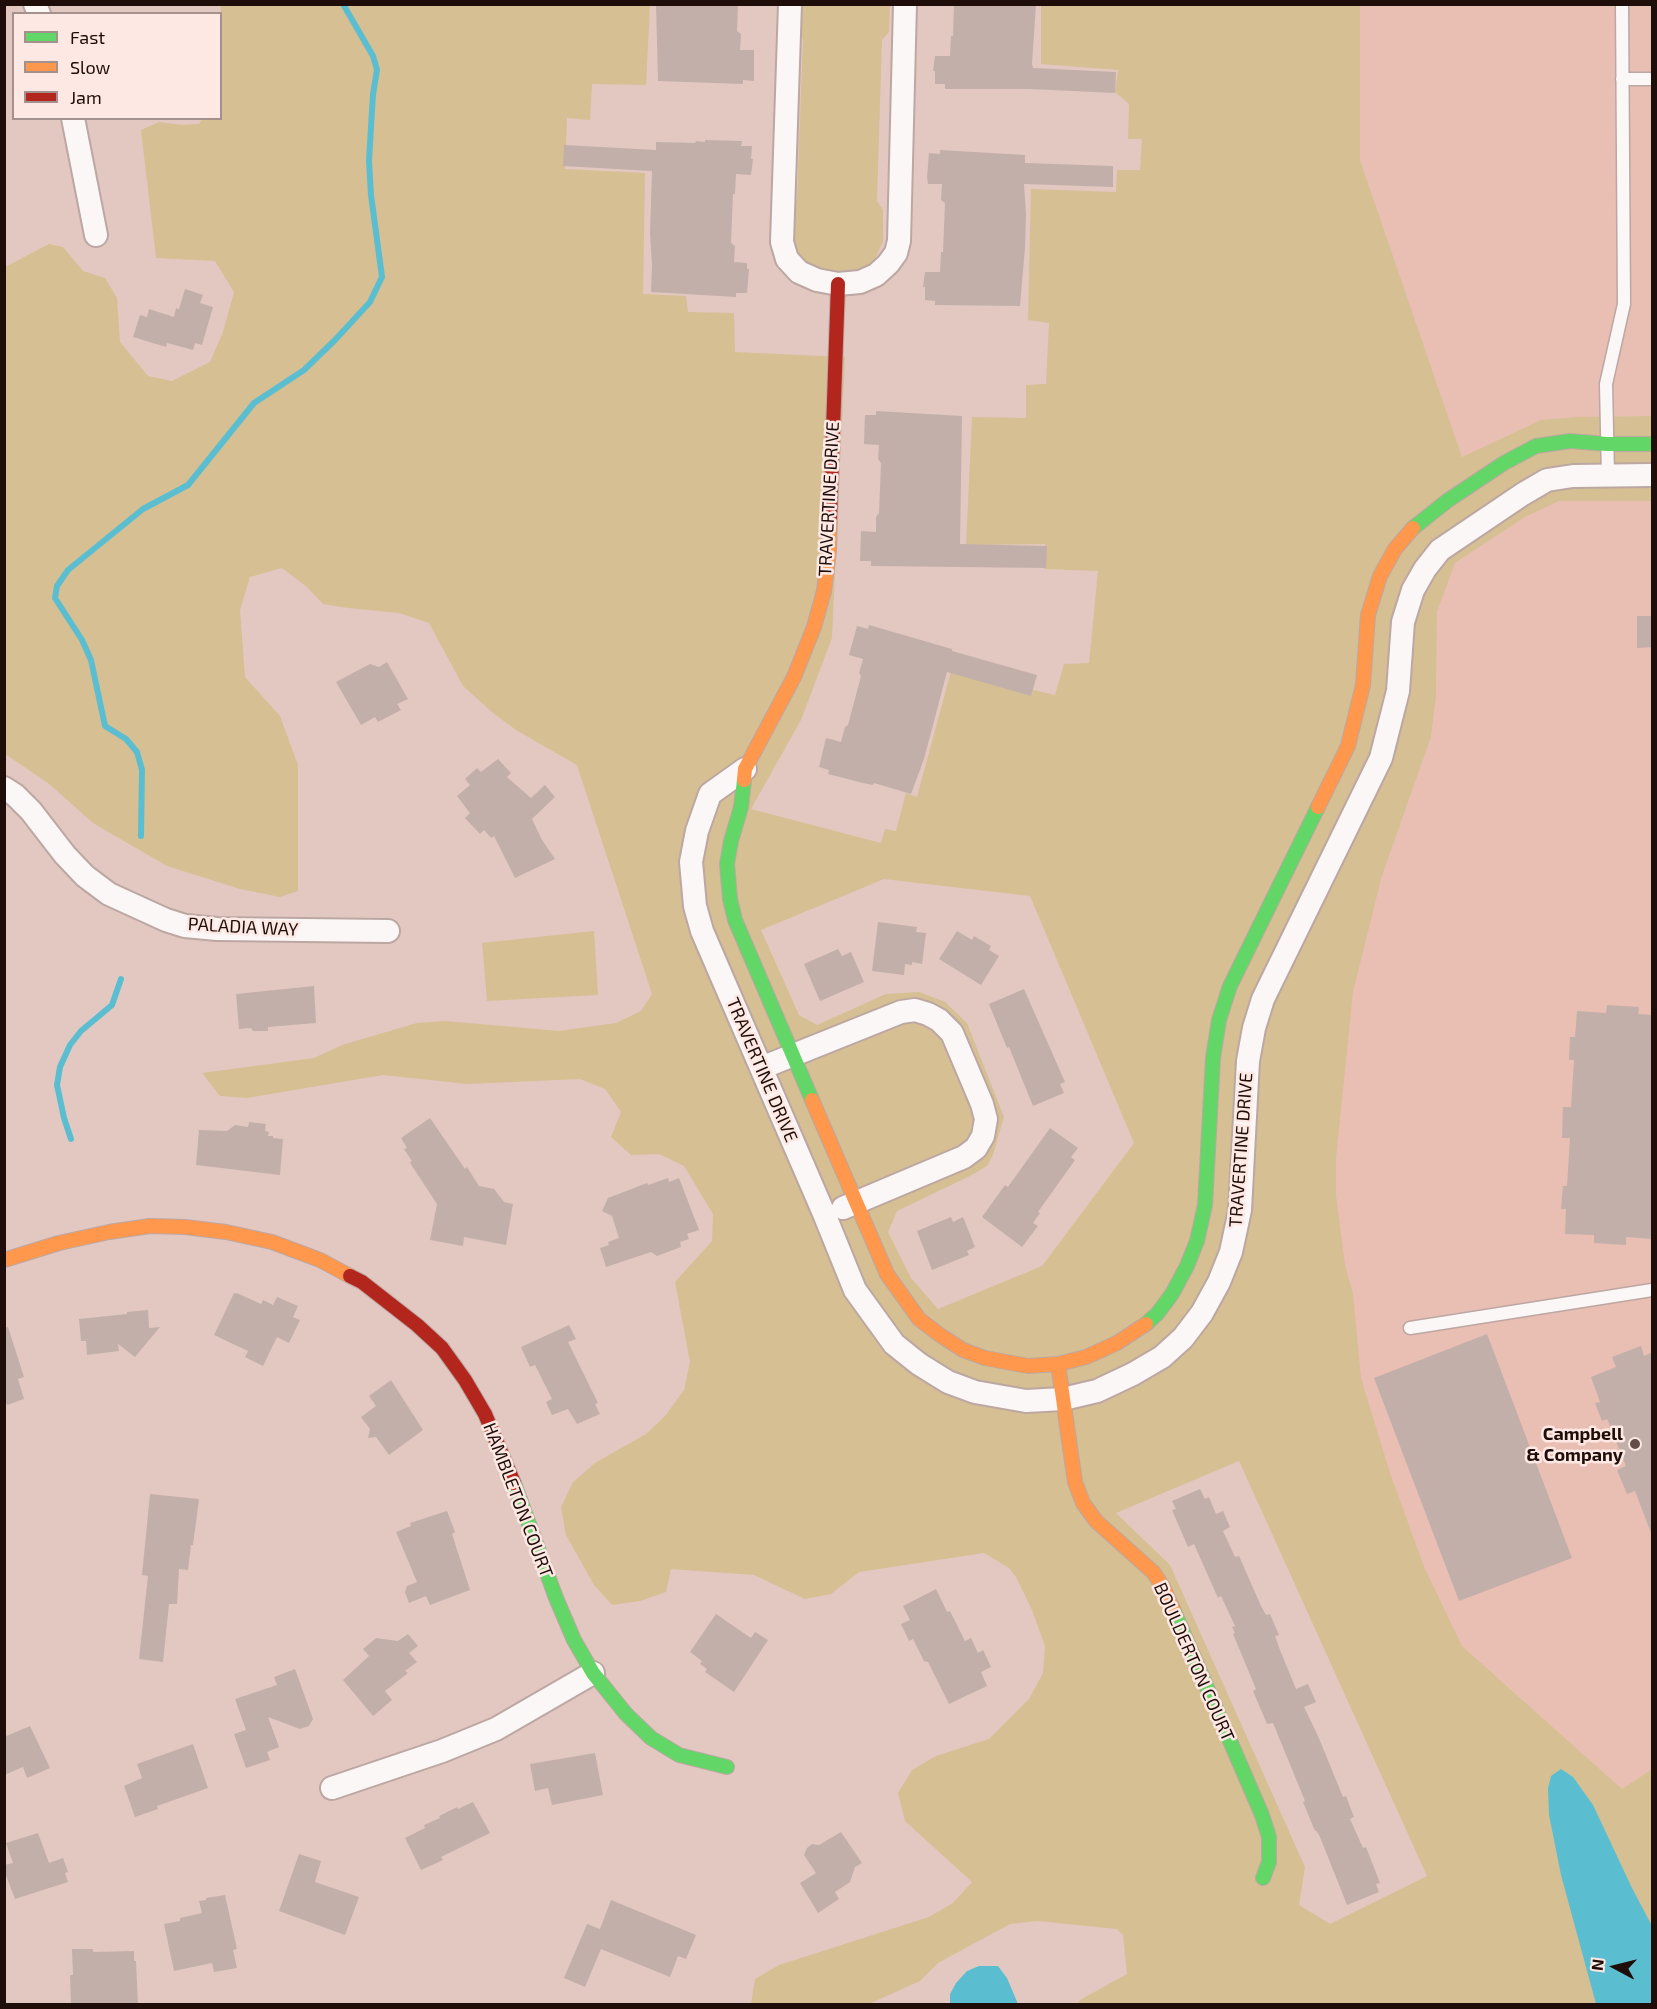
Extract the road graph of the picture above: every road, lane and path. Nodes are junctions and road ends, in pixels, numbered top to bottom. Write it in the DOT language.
graph roads {
  1 [pos="790,4"];
  2 [pos="905,4"];
  3 [pos="1622,4"];
  4 [pos="1622,79"];
  5 [pos="1653,79"];
  6 [pos="73,120"];
  7 [pos="96,235"];
  8 [pos="838,284"];
  9 [pos="1607,444"];
  10 [pos="1653,444"];
  11 [pos="1504,463"];
  12 [pos="1653,475"];
  13 [pos="1608,476"];
  14 [pos="1522,494"];
  15 [pos="745,769"];
  16 [pos="4,788"];
  17 [pos="388,931"];
  18 [pos="793,1056"];
  19 [pos="761,1068"];
  20 [pos="857,1203"];
  21 [pos="825,1216"];
  22 [pos="4,1260"];
  23 [pos="1653,1290"];
  24 [pos="1410,1328"];
  25 [pos="1058,1364"];
  26 [pos="1063,1399"];
  27 [pos="594,1673"];
  28 [pos="727,1767"];
  29 [pos="332,1788"];
  30 [pos="1263,1878"];
  1 -- 8 [label="street"];
  2 -- 8 [label="street"];
  3 -- 4 [label="lane"];
  4 -- 5 [label="lane"];
  4 -- 9 [label="lane"];
  6 -- 7 [label="street"];
  8 -- 15 [label="street, TRAVERTINE DRIVE"];
  9 -- 10 [label="street, TRAVERTINE DRIVE"];
  9 -- 11 [label="street, TRAVERTINE DRIVE"];
  9 -- 13 [label="lane"];
  11 -- 14 [label="street"];
  11 -- 25 [label="street, TRAVERTINE DRIVE"];
  12 -- 13 [label="street, TRAVERTINE DRIVE"];
  13 -- 14 [label="street, TRAVERTINE DRIVE"];
  14 -- 26 [label="street, TRAVERTINE DRIVE"];
  15 -- 18 [label="street, TRAVERTINE DRIVE"];
  15 -- 19 [label="street, TRAVERTINE DRIVE"];
  16 -- 17 [label="street, PALADIA WAY"];
  18 -- 19 [label="street"];
  18 -- 20 [label="street, TRAVERTINE DRIVE"];
  18 -- 20 [label="street"];
  19 -- 21 [label="street, TRAVERTINE DRIVE"];
  20 -- 21 [label="street"];
  20 -- 25 [label="street, TRAVERTINE DRIVE"];
  21 -- 26 [label="street, TRAVERTINE DRIVE"];
  22 -- 27 [label="street, HAMBLETON COURT"];
  23 -- 24 [label="lane"];
  25 -- 26 [label="street, BOULDERTON COURT"];
  26 -- 30 [label="street, BOULDERTON COURT"];
  27 -- 28 [label="street, HAMBLETON COURT"];
  27 -- 29 [label="street"];
}
